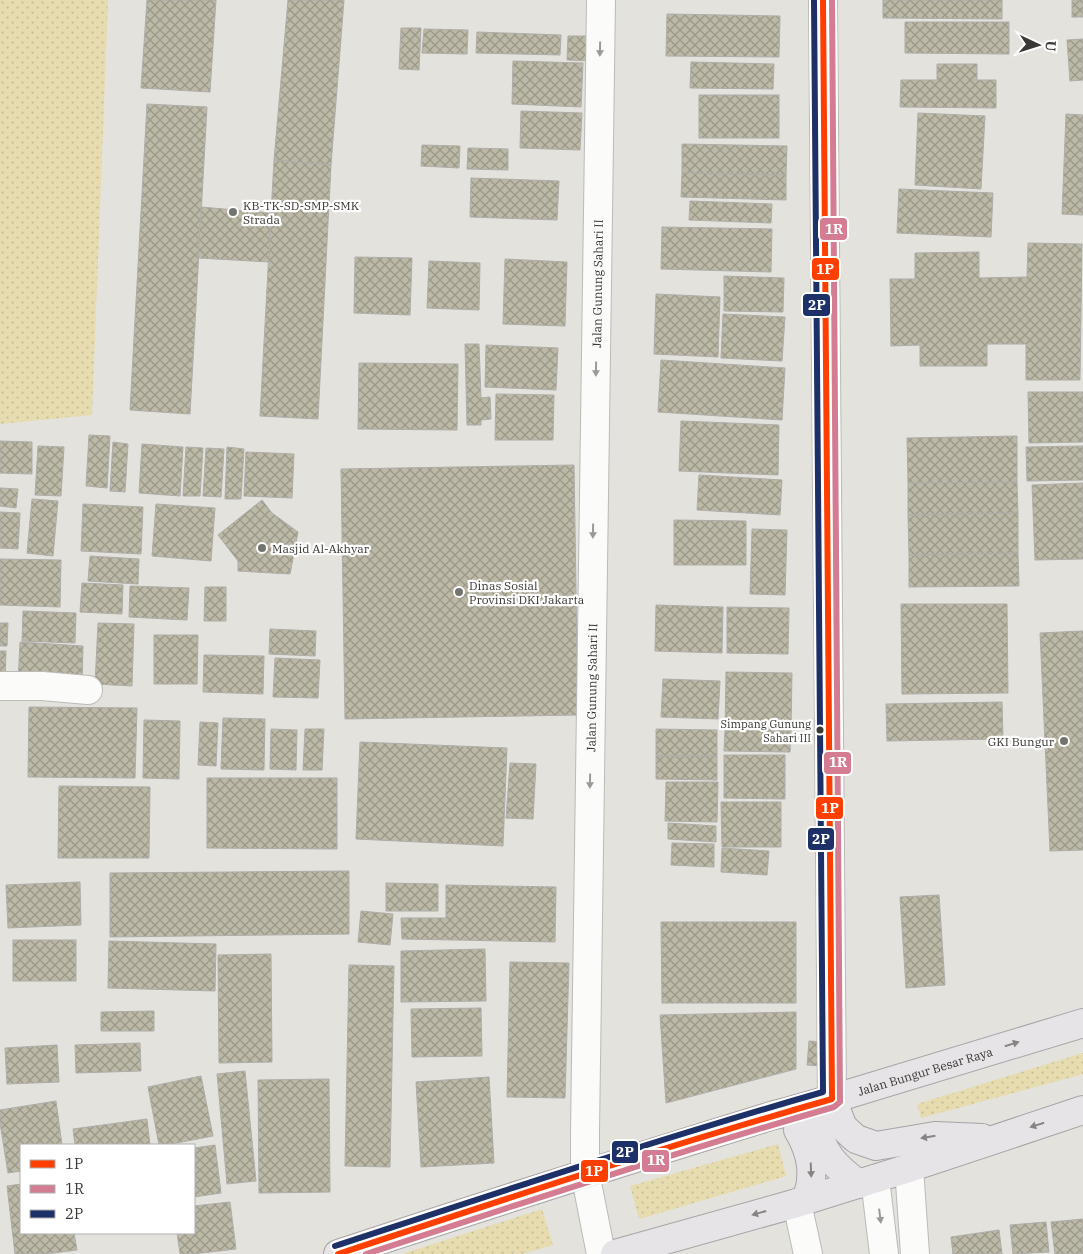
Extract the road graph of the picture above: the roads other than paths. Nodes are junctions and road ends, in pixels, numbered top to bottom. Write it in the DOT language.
graph roads {
  1 [pos="601,0"];
  2 [pos="823,0"];
  3 [pos="0,686"];
  4 [pos="88,690"];
  5 [pos="1083,1023"];
  6 [pos="823,1102"];
  7 [pos="1083,1110"];
  8 [pos="783,1113"];
  9 [pos="994,1139"];
  10 [pos="909,1168"];
  11 [pos="585,1173"];
  12 [pos="867,1181"];
  13 [pos="802,1201"];
  14 [pos="338,1254"];
  15 [pos="601,1254"];
  16 [pos="615,1254"];
  17 [pos="808,1254"];
  18 [pos="884,1254"];
  19 [pos="915,1254"];
  1 -- 11 [label="street, Jalan Gunung Sahari II, one-way"];
  2 -- 6 [label="street"];
  3 -- 4 [label="street"];
  6 -- 5 [label="main road, Jalan Bungur Besar Raya, one-way"];
  6 -- 8 [label="main road, Jalan Bungur Besar Raya"];
  9 -- 6 [label="main road, one-way"];
  6 -- 12 [label="main road"];
  7 -- 9 [label="main road, one-way"];
  8 -- 11 [label="main road, Jalan Bungur Besar Raya"];
  8 -- 13 [label="main road, one-way"];
  9 -- 10 [label="main road"];
  10 -- 12 [label="main road"];
  10 -- 19 [label="street"];
  11 -- 14 [label="main road, Jalan Bungur Besar Raya"];
  11 -- 15 [label="street, Jalan Gunung Sahari II"];
  12 -- 13 [label="main road"];
  12 -- 18 [label="street, one-way"];
  13 -- 16 [label="main road, one-way"];
  13 -- 17 [label="street"];
}
